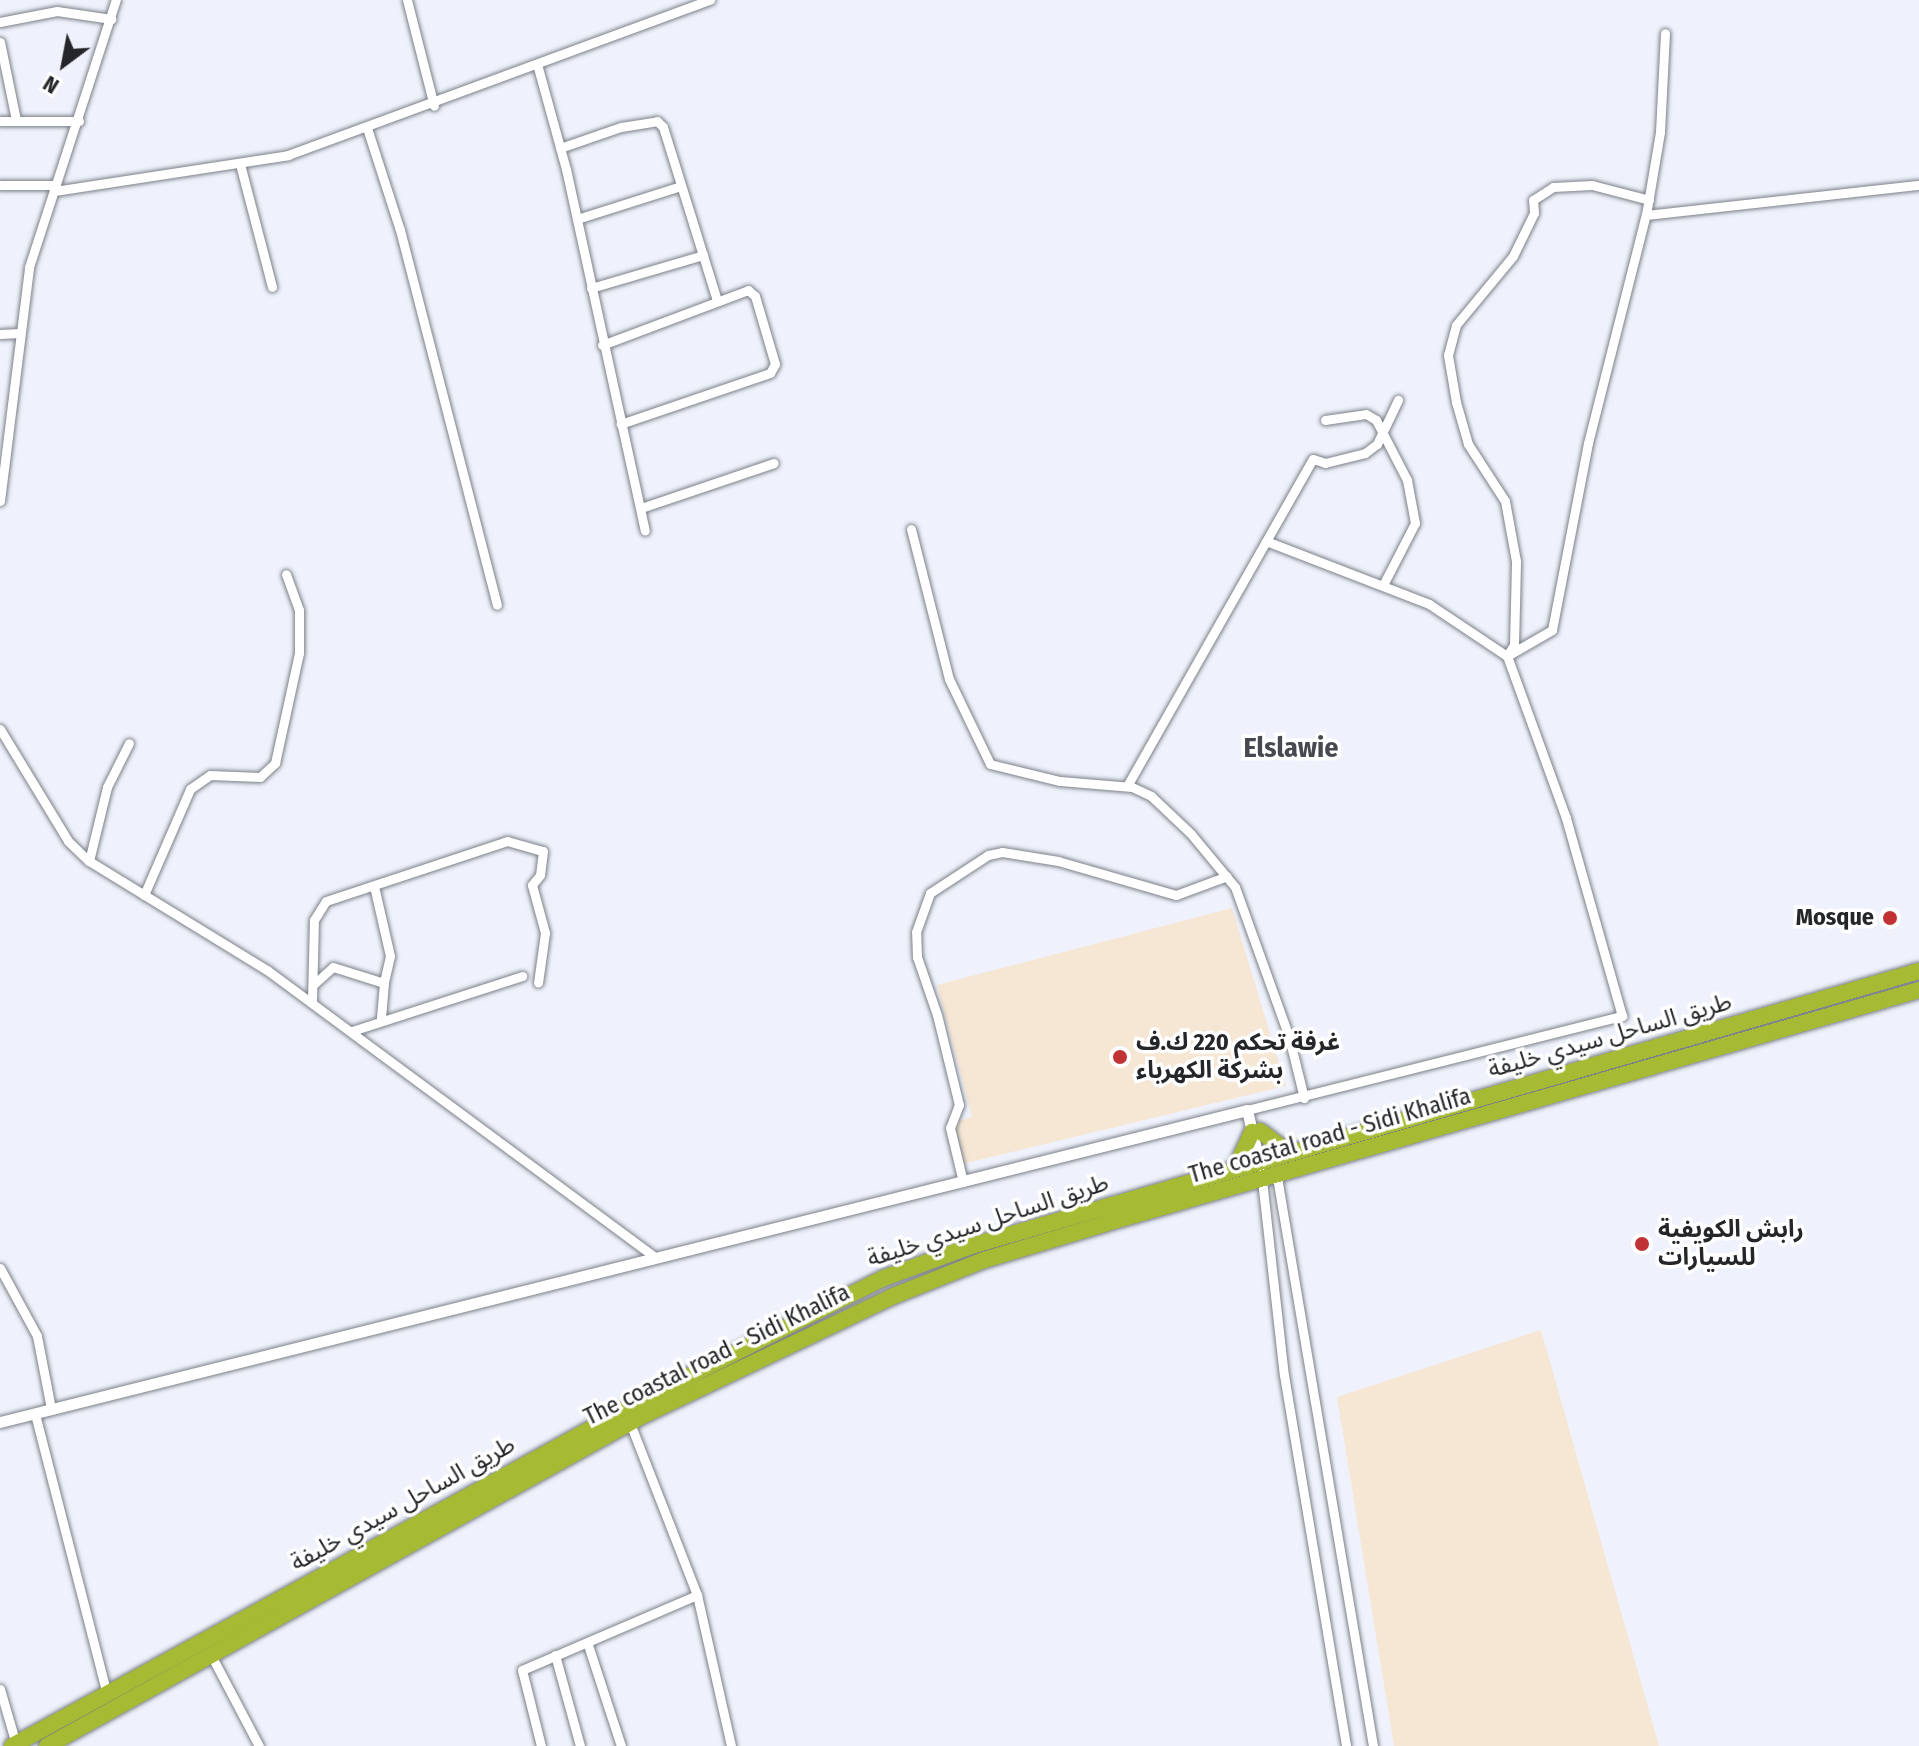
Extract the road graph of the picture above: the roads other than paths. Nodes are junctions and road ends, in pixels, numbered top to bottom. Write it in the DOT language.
graph roads {
  1 [pos="40,0"];
  2 [pos="116,0"];
  3 [pos="407,0"];
  4 [pos="710,0"];
  5 [pos="40,13"];
  6 [pos="111,19"];
  7 [pos="0,22"];
  8 [pos="1665,33"];
  9 [pos="0,42"];
  10 [pos="537,64"];
  11 [pos="434,106"];
  12 [pos="16,120"];
  13 [pos="0,121"];
  14 [pos="79,121"];
  15 [pos="367,128"];
  16 [pos="560,148"];
  17 [pos="240,164"];
  18 [pos="0,185"];
  19 [pos="1919,185"];
  20 [pos="681,186"];
  21 [pos="55,188"];
  22 [pos="1649,200"];
  23 [pos="1646,215"];
  24 [pos="577,219"];
  25 [pos="703,255"];
  26 [pos="272,287"];
  27 [pos="591,288"];
  28 [pos="717,300"];
  29 [pos="20,333"];
  30 [pos="0,334"];
  31 [pos="602,345"];
  32 [pos="1398,400"];
  33 [pos="1325,420"];
  34 [pos="620,424"];
  35 [pos="1381,432"];
  36 [pos="774,463"];
  37 [pos="0,501"];
  38 [pos="641,508"];
  39 [pos="911,529"];
  40 [pos="645,530"];
  41 [pos="1266,541"];
  42 [pos="286,574"];
  43 [pos="1383,585"];
  44 [pos="497,605"];
  45 [pos="1507,656"];
  46 [pos="0,729"];
  47 [pos="129,743"];
  48 [pos="1127,786"];
  49 [pos="89,861"];
  50 [pos="1227,876"];
  51 [pos="374,886"];
  52 [pos="144,895"];
  53 [pos="1919,971"];
  54 [pos="522,976"];
  55 [pos="384,983"];
  56 [pos="538,983"];
  57 [pos="314,985"];
  58 [pos="1919,990"];
  59 [pos="312,1001"];
  60 [pos="381,1021"];
  61 [pos="352,1031"];
  62 [pos="1304,1098"];
  63 [pos="1253,1124"];
  64 [pos="1290,1154"];
  65 [pos="1235,1169"];
  66 [pos="1268,1170"];
  67 [pos="963,1182"];
  68 [pos="656,1258"];
  69 [pos="0,1268"];
  70 [pos="51,1409"];
  71 [pos="35,1414"];
  72 [pos="0,1422"];
  73 [pos="630,1423"];
  74 [pos="697,1595"];
  75 [pos="588,1645"];
  76 [pos="211,1655"];
  77 [pos="555,1655"];
  78 [pos="0,1689"];
  79 [pos="107,1694"];
  80 [pos="14,1745"];
  81 [pos="258,1745"];
  82 [pos="47,1746"];
  83 [pos="541,1746"];
  84 [pos="580,1746"];
  85 [pos="621,1746"];
  86 [pos="731,1746"];
  87 [pos="1346,1746"];
  88 [pos="1373,1746"];
  1 -- 5 [label="street"];
  2 -- 6 [label="street"];
  3 -- 11 [label="street"];
  4 -- 10 [label="street"];
  5 -- 6 [label="street"];
  5 -- 7 [label="street"];
  6 -- 14 [label="street"];
  8 -- 22 [label="street"];
  9 -- 12 [label="street"];
  10 -- 11 [label="street"];
  10 -- 16 [label="street"];
  11 -- 15 [label="street"];
  12 -- 13 [label="street"];
  12 -- 14 [label="street"];
  14 -- 21 [label="street"];
  15 -- 17 [label="street"];
  15 -- 44 [label="street"];
  16 -- 20 [label="street"];
  16 -- 24 [label="street"];
  17 -- 21 [label="street"];
  17 -- 26 [label="street"];
  18 -- 21 [label="street"];
  19 -- 23 [label="street"];
  20 -- 24 [label="street"];
  20 -- 25 [label="street"];
  21 -- 29 [label="street"];
  22 -- 23 [label="street"];
  22 -- 45 [label="street"];
  23 -- 45 [label="street"];
  24 -- 27 [label="street"];
  25 -- 27 [label="street"];
  25 -- 28 [label="street"];
  27 -- 31 [label="street"];
  28 -- 31 [label="street"];
  28 -- 34 [label="street"];
  29 -- 30 [label="street"];
  29 -- 37 [label="street"];
  31 -- 34 [label="street"];
  32 -- 35 [label="street"];
  33 -- 35 [label="street"];
  34 -- 38 [label="street"];
  35 -- 41 [label="street"];
  35 -- 43 [label="street"];
  36 -- 38 [label="street"];
  38 -- 40 [label="street"];
  39 -- 48 [label="street"];
  41 -- 43 [label="street"];
  41 -- 48 [label="street"];
  42 -- 52 [label="street"];
  43 -- 45 [label="street"];
  45 -- 62 [label="street"];
  46 -- 49 [label="street"];
  47 -- 49 [label="street"];
  48 -- 50 [label="street"];
  49 -- 52 [label="street"];
  50 -- 62 [label="street"];
  50 -- 67 [label="street"];
  51 -- 55 [label="street"];
  51 -- 56 [label="street"];
  51 -- 57 [label="street"];
  52 -- 59 [label="street"];
  53 -- 64 [label="highway, طريق الساحل سيدي خليفة"];
  54 -- 60 [label="street"];
  55 -- 57 [label="street"];
  55 -- 60 [label="street"];
  57 -- 59 [label="street"];
  58 -- 66 [label="highway, The coastal road - Sidi Khalifa"];
  59 -- 61 [label="street"];
  60 -- 61 [label="street"];
  61 -- 68 [label="street"];
  62 -- 63 [label="street"];
  63 -- 64 [label="highway"];
  63 -- 65 [label="highway"];
  63 -- 66 [label="street"];
  63 -- 67 [label="street"];
  64 -- 66 [label="highway, طريق الساحل سيدي خليفة"];
  65 -- 66 [label="highway, طريق الساحل سيدي خليفة"];
  65 -- 79 [label="highway, طريق الساحل سيدي خليفة"];
  66 -- 73 [label="highway, The coastal road - Sidi Khalifa"];
  66 -- 87 [label="street"];
  66 -- 88 [label="street"];
  67 -- 68 [label="street"];
  68 -- 70 [label="street"];
  69 -- 70 [label="street"];
  70 -- 71 [label="street"];
  71 -- 72 [label="street"];
  71 -- 79 [label="street"];
  73 -- 74 [label="street"];
  73 -- 76 [label="highway, The coastal road - Sidi Khalifa"];
  74 -- 75 [label="street"];
  74 -- 86 [label="street"];
  75 -- 77 [label="street"];
  75 -- 85 [label="street"];
  76 -- 81 [label="street"];
  76 -- 82 [label="highway, The coastal road - Sidi Khalifa"];
  77 -- 83 [label="street"];
  77 -- 84 [label="street"];
  78 -- 80 [label="street"];
  79 -- 80 [label="highway, طريق الساحل سيدي خليفة"];
}
